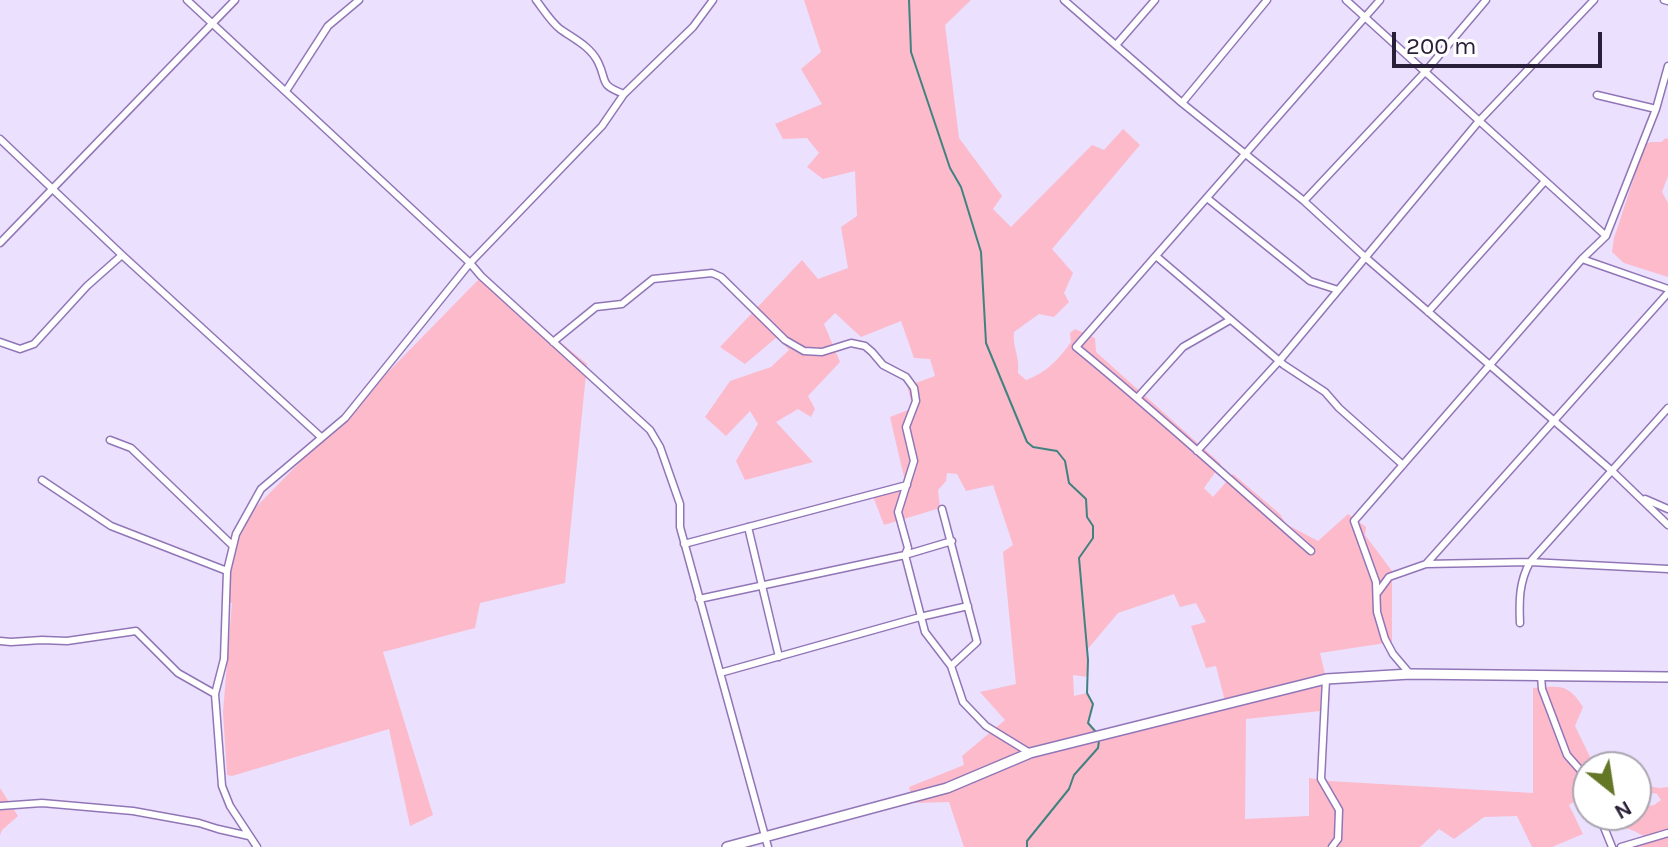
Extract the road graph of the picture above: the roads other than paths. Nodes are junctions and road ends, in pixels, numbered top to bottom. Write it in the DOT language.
graph roads {
  1 [pos="187,0"];
  2 [pos="235,0"];
  3 [pos="359,0"];
  4 [pos="536,0"];
  5 [pos="713,0"];
  6 [pos="1064,0"];
  7 [pos="1155,0"];
  8 [pos="1267,0"];
  9 [pos="1346,0"];
  10 [pos="1380,0"];
  11 [pos="1486,0"];
  12 [pos="1594,0"];
  13 [pos="1365,17"];
  14 [pos="213,24"];
  15 [pos="1116,45"];
  16 [pos="1668,66"];
  17 [pos="1425,72"];
  18 [pos="286,91"];
  19 [pos="624,94"];
  20 [pos="1597,95"];
  21 [pos="1182,103"];
  22 [pos="1656,109"];
  23 [pos="1479,121"];
  24 [pos="0,139"];
  25 [pos="1245,154"];
  26 [pos="1545,181"];
  27 [pos="53,188"];
  28 [pos="1207,198"];
  29 [pos="1304,201"];
  30 [pos="1606,236"];
  31 [pos="0,243"];
  32 [pos="122,255"];
  33 [pos="1156,256"];
  34 [pos="1365,257"];
  35 [pos="1582,259"];
  36 [pos="470,263"];
  37 [pos="1338,290"];
  38 [pos="1668,291"];
  39 [pos="1428,312"];
  40 [pos="1230,320"];
  41 [pos="0,342"];
  42 [pos="553,342"];
  43 [pos="1280,360"];
  44 [pos="1490,367"];
  45 [pos="1138,397"];
  46 [pos="1668,408"];
  47 [pos="1553,421"];
  48 [pos="321,437"];
  49 [pos="110,440"];
  50 [pos="1197,451"];
  51 [pos="1403,465"];
  52 [pos="1612,471"];
  53 [pos="42,480"];
  54 [pos="907,485"];
  55 [pos="1638,496"];
  56 [pos="942,509"];
  57 [pos="1668,509"];
  58 [pos="1668,525"];
  59 [pos="748,527"];
  60 [pos="952,541"];
  61 [pos="684,544"];
  62 [pos="233,546"];
  63 [pos="1311,551"];
  64 [pos="905,555"];
  65 [pos="1530,562"];
  66 [pos="1426,564"];
  67 [pos="1668,569"];
  68 [pos="227,571"];
  69 [pos="762,585"];
  70 [pos="1378,592"];
  71 [pos="699,599"];
  72 [pos="968,606"];
  73 [pos="920,617"];
  74 [pos="1520,623"];
  75 [pos="0,641"];
  76 [pos="779,657"];
  77 [pos="951,666"];
  78 [pos="720,673"];
  79 [pos="1410,674"];
  80 [pos="1541,676"];
  81 [pos="1668,677"];
  82 [pos="1326,679"];
  83 [pos="215,694"];
  84 [pos="1030,753"];
  85 [pos="1572,761"];
  86 [pos="0,806"];
  87 [pos="1668,833"];
  88 [pos="249,836"];
  89 [pos="766,842"];
  90 [pos="257,847"];
  91 [pos="727,847"];
  92 [pos="1332,847"];
  93 [pos="1621,847"];
  1 -- 14 [label="street"];
  2 -- 14 [label="street"];
  3 -- 18 [label="street"];
  4 -- 19 [label="street"];
  5 -- 19 [label="street"];
  6 -- 15 [label="street"];
  7 -- 15 [label="street"];
  8 -- 21 [label="street"];
  9 -- 13 [label="street"];
  10 -- 13 [label="street"];
  11 -- 17 [label="street"];
  12 -- 23 [label="street"];
  13 -- 17 [label="street"];
  13 -- 25 [label="street"];
  14 -- 18 [label="street"];
  14 -- 27 [label="street"];
  15 -- 21 [label="street"];
  16 -- 22 [label="street"];
  17 -- 23 [label="street"];
  17 -- 29 [label="street"];
  18 -- 36 [label="street"];
  19 -- 36 [label="street"];
  20 -- 22 [label="street"];
  21 -- 25 [label="street"];
  22 -- 30 [label="street"];
  23 -- 26 [label="street"];
  23 -- 34 [label="street"];
  24 -- 27 [label="street"];
  25 -- 28 [label="street"];
  25 -- 29 [label="street"];
  26 -- 30 [label="street"];
  26 -- 39 [label="street"];
  27 -- 31 [label="street"];
  27 -- 32 [label="street"];
  28 -- 33 [label="street"];
  28 -- 37 [label="street"];
  29 -- 34 [label="street"];
  30 -- 35 [label="street"];
  32 -- 41 [label="street"];
  32 -- 48 [label="street"];
  33 -- 40 [label="street"];
  33 -- 45 [label="street"];
  34 -- 37 [label="street"];
  34 -- 39 [label="street"];
  35 -- 38 [label="street"];
  35 -- 44 [label="street"];
  36 -- 42 [label="street"];
  36 -- 48 [label="street"];
  37 -- 43 [label="street"];
  38 -- 47 [label="street"];
  39 -- 44 [label="street"];
  40 -- 43 [label="street"];
  40 -- 45 [label="street"];
  42 -- 54 [label="street"];
  42 -- 61 [label="street"];
  43 -- 50 [label="street"];
  43 -- 51 [label="street"];
  44 -- 47 [label="street"];
  44 -- 51 [label="street"];
  45 -- 50 [label="street"];
  46 -- 52 [label="street"];
  47 -- 52 [label="street"];
  47 -- 66 [label="street"];
  48 -- 62 [label="street"];
  49 -- 62 [label="street"];
  50 -- 63 [label="street"];
  51 -- 70 [label="street"];
  52 -- 55 [label="street"];
  52 -- 65 [label="street"];
  53 -- 68 [label="street"];
  54 -- 59 [label="street"];
  54 -- 64 [label="street"];
  55 -- 57 [label="street"];
  55 -- 58 [label="street"];
  56 -- 60 [label="street"];
  59 -- 61 [label="street"];
  59 -- 69 [label="street"];
  60 -- 64 [label="street"];
  60 -- 72 [label="street"];
  61 -- 71 [label="street"];
  62 -- 68 [label="street"];
  64 -- 69 [label="street"];
  64 -- 73 [label="street"];
  65 -- 66 [label="street"];
  65 -- 67 [label="street"];
  65 -- 74 [label="street"];
  66 -- 70 [label="street"];
  68 -- 83 [label="street"];
  69 -- 71 [label="street"];
  69 -- 76 [label="street"];
  70 -- 79 [label="street"];
  71 -- 78 [label="street"];
  72 -- 73 [label="street"];
  72 -- 77 [label="street"];
  73 -- 76 [label="street"];
  73 -- 77 [label="street"];
  75 -- 83 [label="street"];
  76 -- 78 [label="street"];
  77 -- 84 [label="street"];
  78 -- 89 [label="street"];
  79 -- 80 [label="main road"];
  79 -- 82 [label="main road"];
  80 -- 81 [label="main road"];
  80 -- 85 [label="street"];
  82 -- 84 [label="main road"];
  82 -- 92 [label="street"];
  83 -- 88 [label="street"];
  84 -- 89 [label="main road"];
  86 -- 88 [label="street"];
  87 -- 93 [label="street"];
  88 -- 90 [label="street"];
  89 -- 91 [label="main road"];
}
